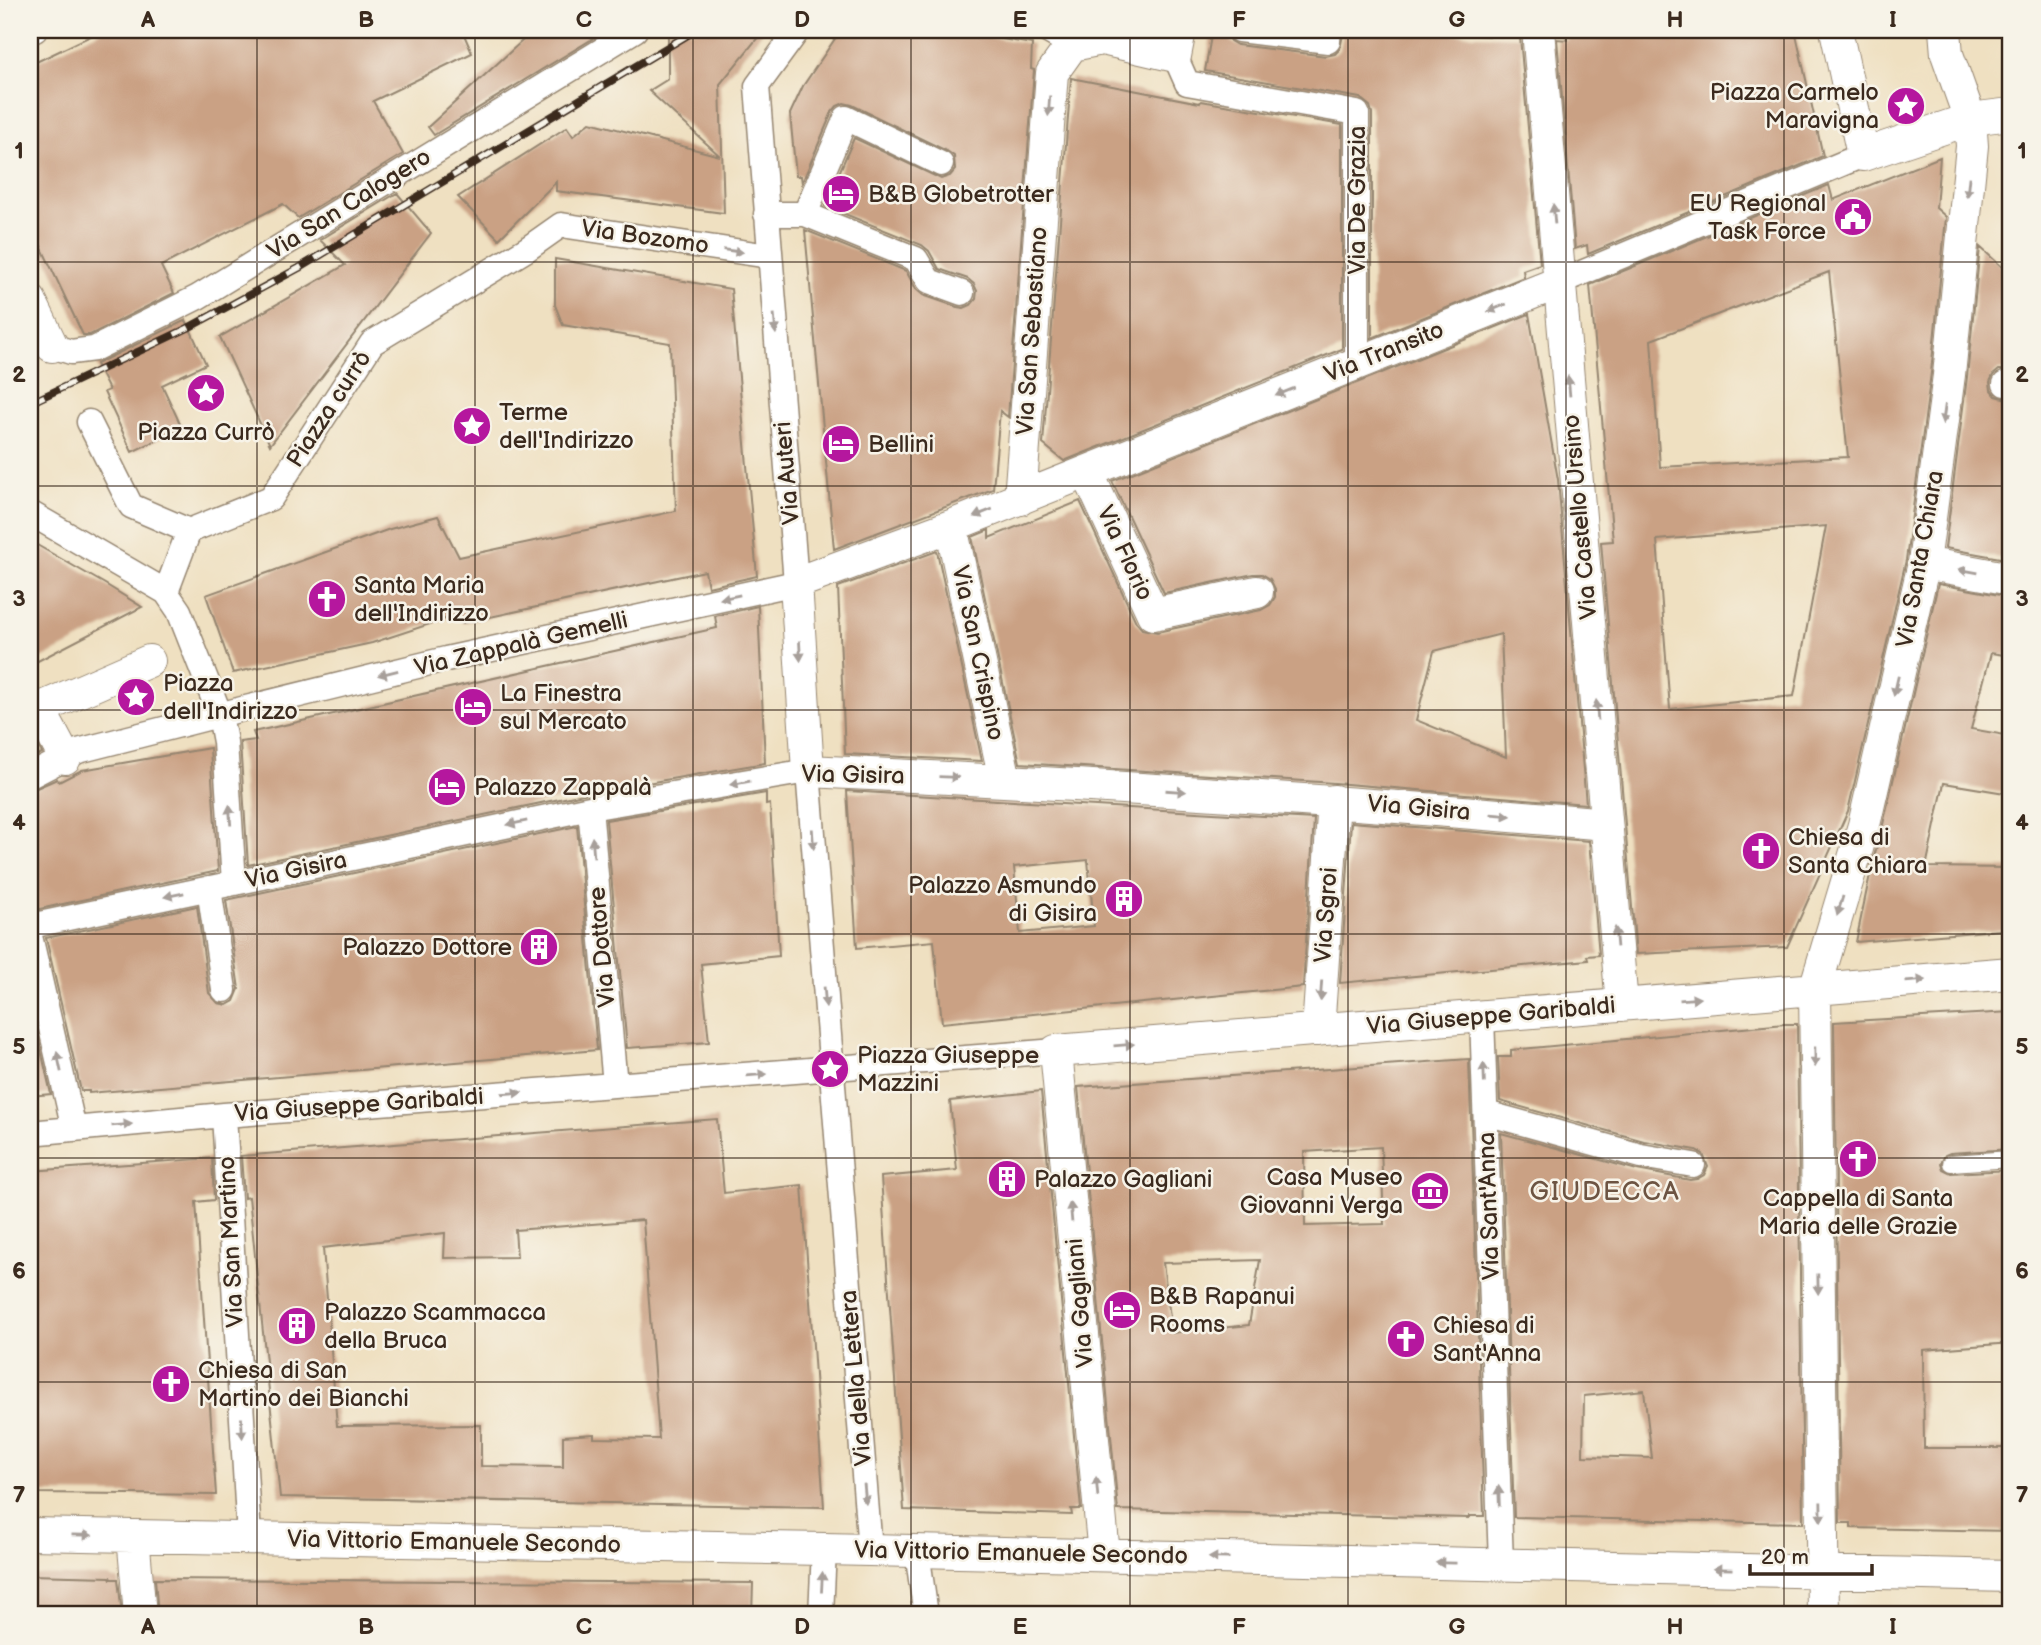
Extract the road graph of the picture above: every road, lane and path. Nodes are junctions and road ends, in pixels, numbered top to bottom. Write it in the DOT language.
graph roads {
  1 [pos="35,30"];
  2 [pos="635,30"];
  3 [pos="798,30"];
  4 [pos="1239,30"];
  5 [pos="1329,30"];
  6 [pos="1538,30"];
  7 [pos="1836,30"];
  8 [pos="1945,30"];
  9 [pos="30,32"];
  10 [pos="1081,36"];
  11 [pos="1177,43"];
  12 [pos="2011,114"];
  13 [pos="1970,119"];
  14 [pos="1863,155"];
  15 [pos="941,164"];
  16 [pos="766,214"];
  17 [pos="805,214"];
  18 [pos="527,249"];
  19 [pos="769,256"];
  20 [pos="1560,282"];
  21 [pos="962,293"];
  22 [pos="30,300"];
  23 [pos="52,346"];
  24 [pos="1357,363"];
  25 [pos="89,422"];
  26 [pos="1087,472"];
  27 [pos="1020,499"];
  28 [pos="30,513"];
  29 [pos="950,526"];
  30 [pos="189,531"];
  31 [pos="1924,563"];
  32 [pos="2011,579"];
  33 [pos="796,583"];
  34 [pos="166,592"];
  35 [pos="1257,592"];
  36 [pos="149,661"];
  37 [pos="220,715"];
  38 [pos="65,758"];
  39 [pos="808,771"];
  40 [pos="30,776"];
  41 [pos="1004,780"];
  42 [pos="1334,801"];
  43 [pos="590,808"];
  44 [pos="1606,824"];
  45 [pos="234,883"];
  46 [pos="209,888"];
  47 [pos="30,926"];
  48 [pos="30,936"];
  49 [pos="2011,973"];
  50 [pos="1815,989"];
  51 [pos="224,990"];
  52 [pos="1622,1005"];
  53 [pos="1482,1016"];
  54 [pos="1318,1030"];
  55 [pos="1056,1051"];
  56 [pos="830,1069"];
  57 [pos="615,1085"];
  58 [pos="1486,1114"];
  59 [pos="224,1115"];
  60 [pos="74,1129"];
  61 [pos="30,1133"];
  62 [pos="2011,1158"];
  63 [pos="1951,1163"];
  64 [pos="1693,1165"];
  65 [pos="30,1534"];
  66 [pos="134,1536"];
  67 [pos="249,1537"];
  68 [pos="824,1549"];
  69 [pos="870,1550"];
  70 [pos="917,1551"];
  71 [pos="1104,1555"];
  72 [pos="1501,1564"];
  73 [pos="1822,1572"];
  74 [pos="2011,1576"];
  75 [pos="140,1615"];
  76 [pos="821,1615"];
  77 [pos="926,1615"];
  78 [pos="1823,1615"];
  1 -- 9 [label="street"];
  2 -- 23 [label="street, Via San Calogero"];
  3 -- 16 [label="street, Via Auteri"];
  4 -- 5 [label="street"];
  20 -- 6 [label="street, Via Castello Ursino, one-way"];
  7 -- 14 [label="street"];
  8 -- 13 [label="street, Via Santa Chiara"];
  10 -- 11 [label="street"];
  10 -- 27 [label="street, Via San Sebastiano, one-way"];
  11 -- 24 [label="street, Via De Grazia"];
  12 -- 13 [label="street, Via Transito"];
  13 -- 14 [label="street, Via Transito"];
  13 -- 31 [label="street, Via Santa Chiara, one-way"];
  14 -- 20 [label="street, Via Transito"];
  15 -- 17 [label="street"];
  16 -- 17 [label="street"];
  16 -- 19 [label="street, Via Auteri"];
  17 -- 21 [label="street"];
  18 -- 19 [label="street, Via Bozomo, one-way"];
  18 -- 30 [label="street, Piazza currò"];
  19 -- 33 [label="street, Via Auteri, one-way"];
  20 -- 24 [label="street, Via Transito, one-way"];
  44 -- 20 [label="street, Via Castello Ursino, one-way"];
  22 -- 23 [label="street"];
  24 -- 26 [label="street, Via Transito, one-way"];
  25 -- 30 [label="street"];
  26 -- 27 [label="street, Via Transito"];
  26 -- 35 [label="street, Via Florio"];
  27 -- 29 [label="street, Via Transito, one-way"];
  28 -- 34 [label="street"];
  29 -- 33 [label="street, Via Transito"];
  29 -- 41 [label="street, Via San Crispino"];
  30 -- 34 [label="street"];
  32 -- 31 [label="street, one-way"];
  31 -- 50 [label="street, Via Santa Chiara, one-way"];
  33 -- 37 [label="street, Via Zappalà Gemelli, one-way"];
  33 -- 39 [label="street, Via Auteri, one-way"];
  34 -- 37 [label="street"];
  36 -- 38 [label="street"];
  37 -- 38 [label="street, Via Zappalà Gemelli"];
  45 -- 37 [label="street, one-way"];
  38 -- 40 [label="street, Via Zappalà Gemelli"];
  39 -- 41 [label="street, Via Gisira, one-way"];
  39 -- 43 [label="street, Via Gisira, one-way"];
  39 -- 56 [label="street, Via Auteri, one-way"];
  41 -- 42 [label="street, Via Gisira, one-way"];
  42 -- 44 [label="street, Via Gisira, one-way"];
  42 -- 54 [label="street, Via Sgroi, one-way"];
  43 -- 45 [label="street, Via Gisira, one-way"];
  57 -- 43 [label="street, Via Dottore, one-way"];
  52 -- 44 [label="street, Via Castello Ursino, one-way"];
  45 -- 46 [label="street, Via Gisira"];
  46 -- 47 [label="street, Via Gisira, one-way"];
  46 -- 51 [label="street"];
  60 -- 48 [label="street, one-way"];
  50 -- 49 [label="street, Via Giuseppe Garibaldi, one-way"];
  52 -- 50 [label="street, Via Giuseppe Garibaldi, one-way"];
  50 -- 73 [label="street, Via Santa Chiara, one-way"];
  52 -- 53 [label="street, Via Giuseppe Garibaldi"];
  53 -- 54 [label="street, Via Giuseppe Garibaldi"];
  58 -- 53 [label="street, Via Sant'Anna, one-way"];
  55 -- 54 [label="street, Via Giuseppe Garibaldi, one-way"];
  55 -- 56 [label="street, Via Giuseppe Garibaldi"];
  71 -- 55 [label="street, Via Gagliani, one-way"];
  57 -- 56 [label="street, Via Giuseppe Garibaldi, one-way"];
  56 -- 69 [label="street, Via della Lettera, one-way"];
  59 -- 57 [label="street, Via Giuseppe Garibaldi, one-way"];
  58 -- 64 [label="street"];
  72 -- 58 [label="street, Via Sant'Anna, one-way"];
  60 -- 59 [label="street, Via Giuseppe Garibaldi, one-way"];
  59 -- 67 [label="street, Via San Martino, one-way"];
  60 -- 61 [label="street, Via Giuseppe Garibaldi"];
  62 -- 63 [label="lane"];
  65 -- 66 [label="street, Via Vittorio Emanuele Secondo, one-way"];
  66 -- 67 [label="street, Via Vittorio Emanuele Secondo"];
  66 -- 75 [label="street"];
  67 -- 68 [label="street, Via Vittorio Emanuele Secondo"];
  68 -- 69 [label="street, Via Vittorio Emanuele Secondo"];
  76 -- 68 [label="street, one-way"];
  69 -- 70 [label="street, Via Vittorio Emanuele Secondo"];
  70 -- 71 [label="street, Via Vittorio Emanuele Secondo"];
  70 -- 77 [label="street"];
  72 -- 71 [label="street, Via Vittorio Emanuele Secondo, one-way"];
  73 -- 72 [label="street, Via Vittorio Emanuele Secondo, one-way"];
  73 -- 74 [label="street, Via Vittorio Emanuele Secondo"];
  73 -- 78 [label="street, Via Santa Chiara"];
}
